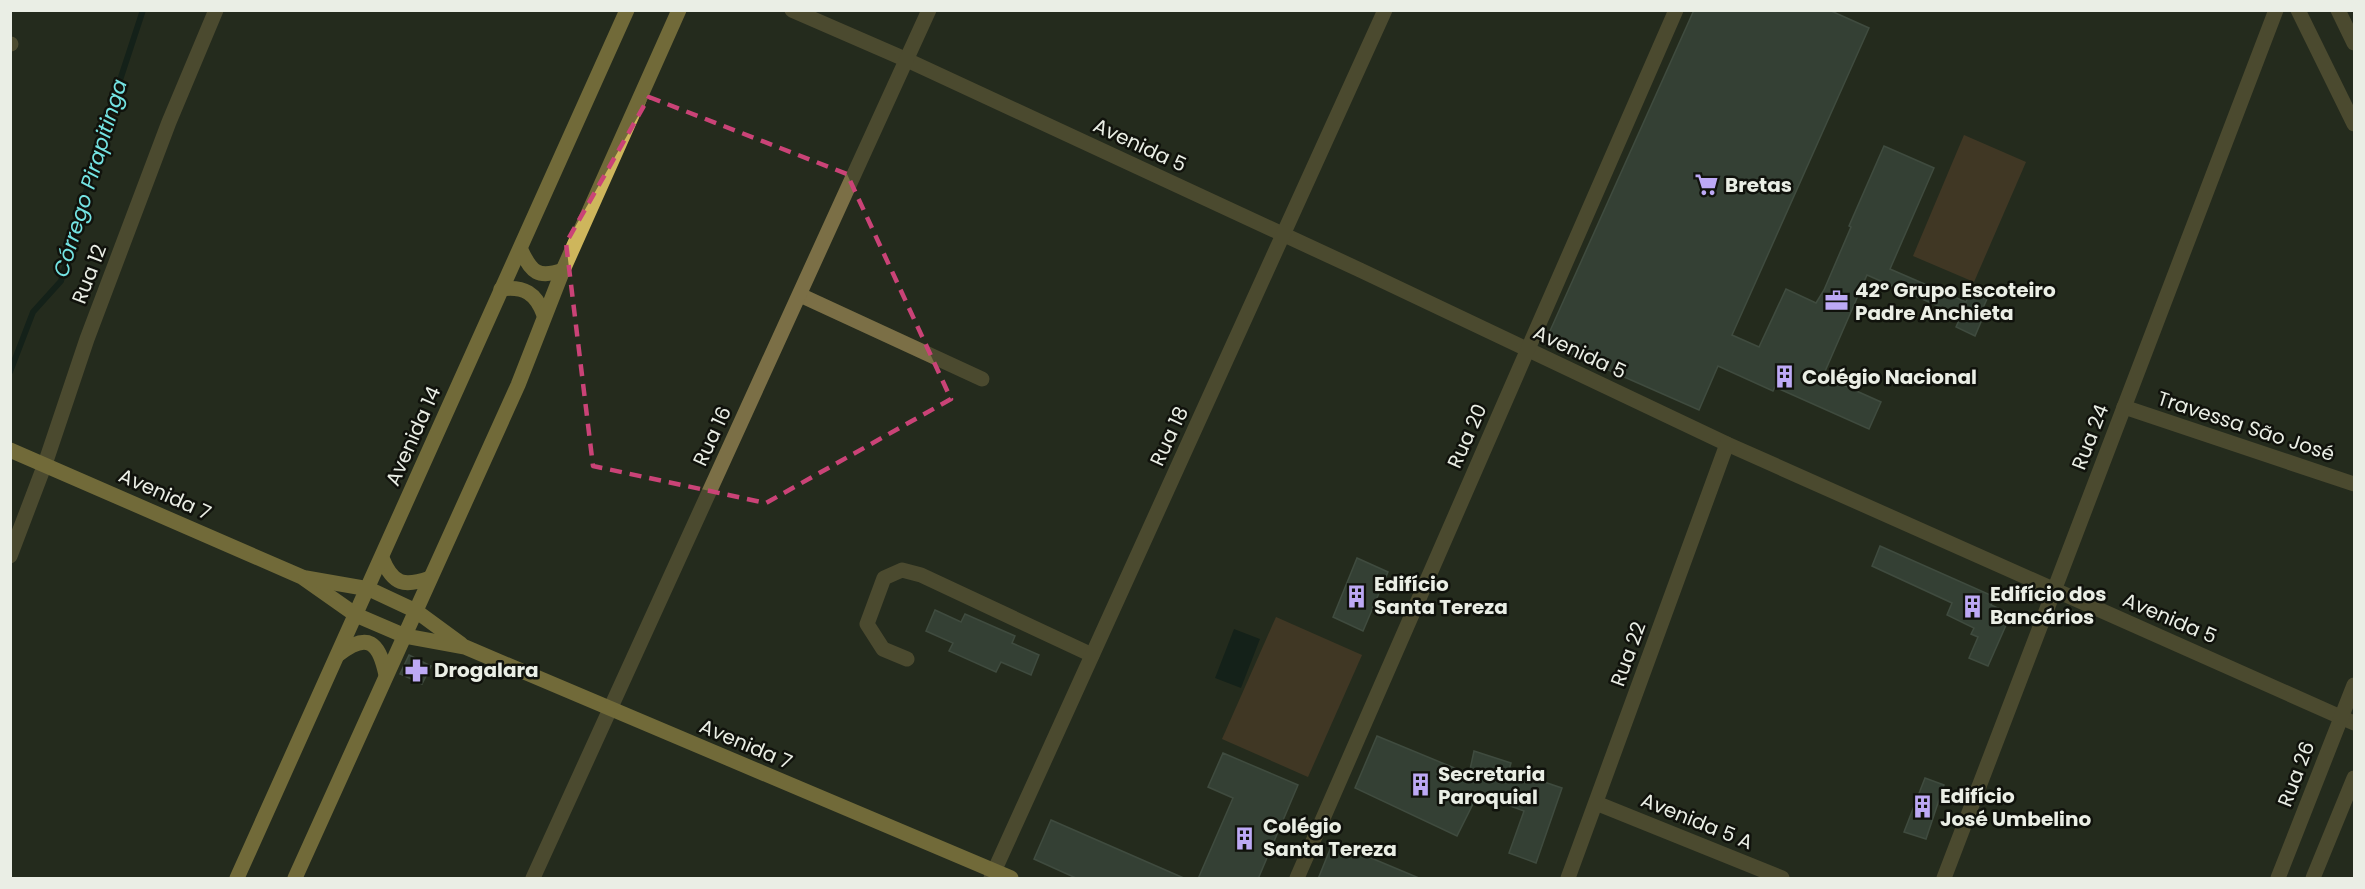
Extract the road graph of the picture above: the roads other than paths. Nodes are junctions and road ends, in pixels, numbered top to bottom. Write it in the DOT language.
graph roads {
  1 [pos="216,10"];
  2 [pos="627,10"];
  3 [pos="679,10"];
  4 [pos="792,10"];
  5 [pos="929,10"];
  6 [pos="1385,10"];
  7 [pos="1676,10"];
  8 [pos="2276,10"];
  9 [pos="2298,10"];
  10 [pos="2338,10"];
  11 [pos="2355,43"];
  12 [pos="907,60"];
  13 [pos="2355,124"];
  14 [pos="1284,235"];
  15 [pos="521,250"];
  16 [pos="563,270"];
  17 [pos="501,289"];
  18 [pos="800,295"];
  19 [pos="543,315"];
  20 [pos="1527,350"];
  21 [pos="982,379"];
  22 [pos="2124,407"];
  23 [pos="1727,444"];
  24 [pos="10,450"];
  25 [pos="45,464"];
  26 [pos="2355,484"];
  27 [pos="10,556"];
  28 [pos="382,558"];
  29 [pos="302,577"];
  30 [pos="430,578"];
  31 [pos="369,589"];
  32 [pos="2054,591"];
  33 [pos="416,611"];
  34 [pos="356,615"];
  35 [pos="405,636"];
  36 [pos="465,647"];
  37 [pos="339,654"];
  38 [pos="1092,655"];
  39 [pos="907,659"];
  40 [pos="386,675"];
  41 [pos="2355,685"];
  42 [pos="609,708"];
  43 [pos="2348,719"];
  44 [pos="2355,778"];
  45 [pos="1596,803"];
  46 [pos="993,875"];
  47 [pos="237,879"];
  48 [pos="295,879"];
  49 [pos="532,879"];
  50 [pos="1011,879"];
  51 [pos="1297,879"];
  52 [pos="1568,879"];
  53 [pos="1782,879"];
  54 [pos="1944,879"];
  55 [pos="2278,879"];
  56 [pos="2313,879"];
  1 -- 25 [label="street, Rua 12"];
  2 -- 15 [label="main road, Avenida 14"];
  3 -- 16 [label="main road"];
  4 -- 12 [label="street, Avenida 5"];
  5 -- 12 [label="street, Rua 16"];
  6 -- 14 [label="street, Rua 18"];
  7 -- 20 [label="street, Rua 20"];
  8 -- 22 [label="street, Rua 24"];
  9 -- 13 [label="street"];
  10 -- 11 [label="street"];
  12 -- 14 [label="street, Avenida 5"];
  12 -- 18 [label="street, Rua 16"];
  14 -- 20 [label="street, Avenida 5"];
  14 -- 38 [label="street, Rua 18"];
  15 -- 16 [label="main road"];
  15 -- 17 [label="main road, Avenida 14"];
  16 -- 19 [label="main road"];
  17 -- 19 [label="main road"];
  17 -- 28 [label="main road, Avenida 14"];
  18 -- 21 [label="street"];
  18 -- 42 [label="street, Rua 16"];
  19 -- 30 [label="main road"];
  20 -- 23 [label="street, Avenida 5"];
  20 -- 51 [label="street, Rua 20"];
  22 -- 26 [label="street, Travessa São José"];
  22 -- 32 [label="street, Rua 24"];
  23 -- 32 [label="street, Avenida 5"];
  23 -- 45 [label="street, Rua 22"];
  24 -- 25 [label="main road, Avenida 7"];
  25 -- 27 [label="street, Rua 12"];
  25 -- 29 [label="main road, Avenida 7"];
  28 -- 30 [label="main road"];
  28 -- 31 [label="main road, Avenida 14"];
  29 -- 31 [label="main road, Avenida 7"];
  29 -- 34 [label="main road, Avenida 7"];
  30 -- 33 [label="main road"];
  31 -- 33 [label="main road, Avenida 7"];
  31 -- 34 [label="main road, Avenida 14"];
  32 -- 43 [label="street, Avenida 5"];
  32 -- 54 [label="street, Rua 24"];
  33 -- 35 [label="main road"];
  33 -- 36 [label="main road, Avenida 7"];
  34 -- 35 [label="main road, Avenida 7"];
  34 -- 37 [label="main road, Avenida 14"];
  35 -- 36 [label="main road, Avenida 7"];
  35 -- 40 [label="main road"];
  36 -- 42 [label="main road, Avenida 7"];
  37 -- 40 [label="main road"];
  37 -- 47 [label="main road, Avenida 14"];
  38 -- 39 [label="street"];
  38 -- 46 [label="street, Rua 18"];
  40 -- 48 [label="main road"];
  41 -- 43 [label="street, Rua 26"];
  42 -- 46 [label="main road, Avenida 7"];
  42 -- 49 [label="street, Rua 16"];
  43 -- 55 [label="street, Rua 26"];
  44 -- 56 [label="street"];
  45 -- 52 [label="street, Rua 22"];
  45 -- 53 [label="street, Avenida 5 A"];
  46 -- 50 [label="main road, Avenida 7"];
}
